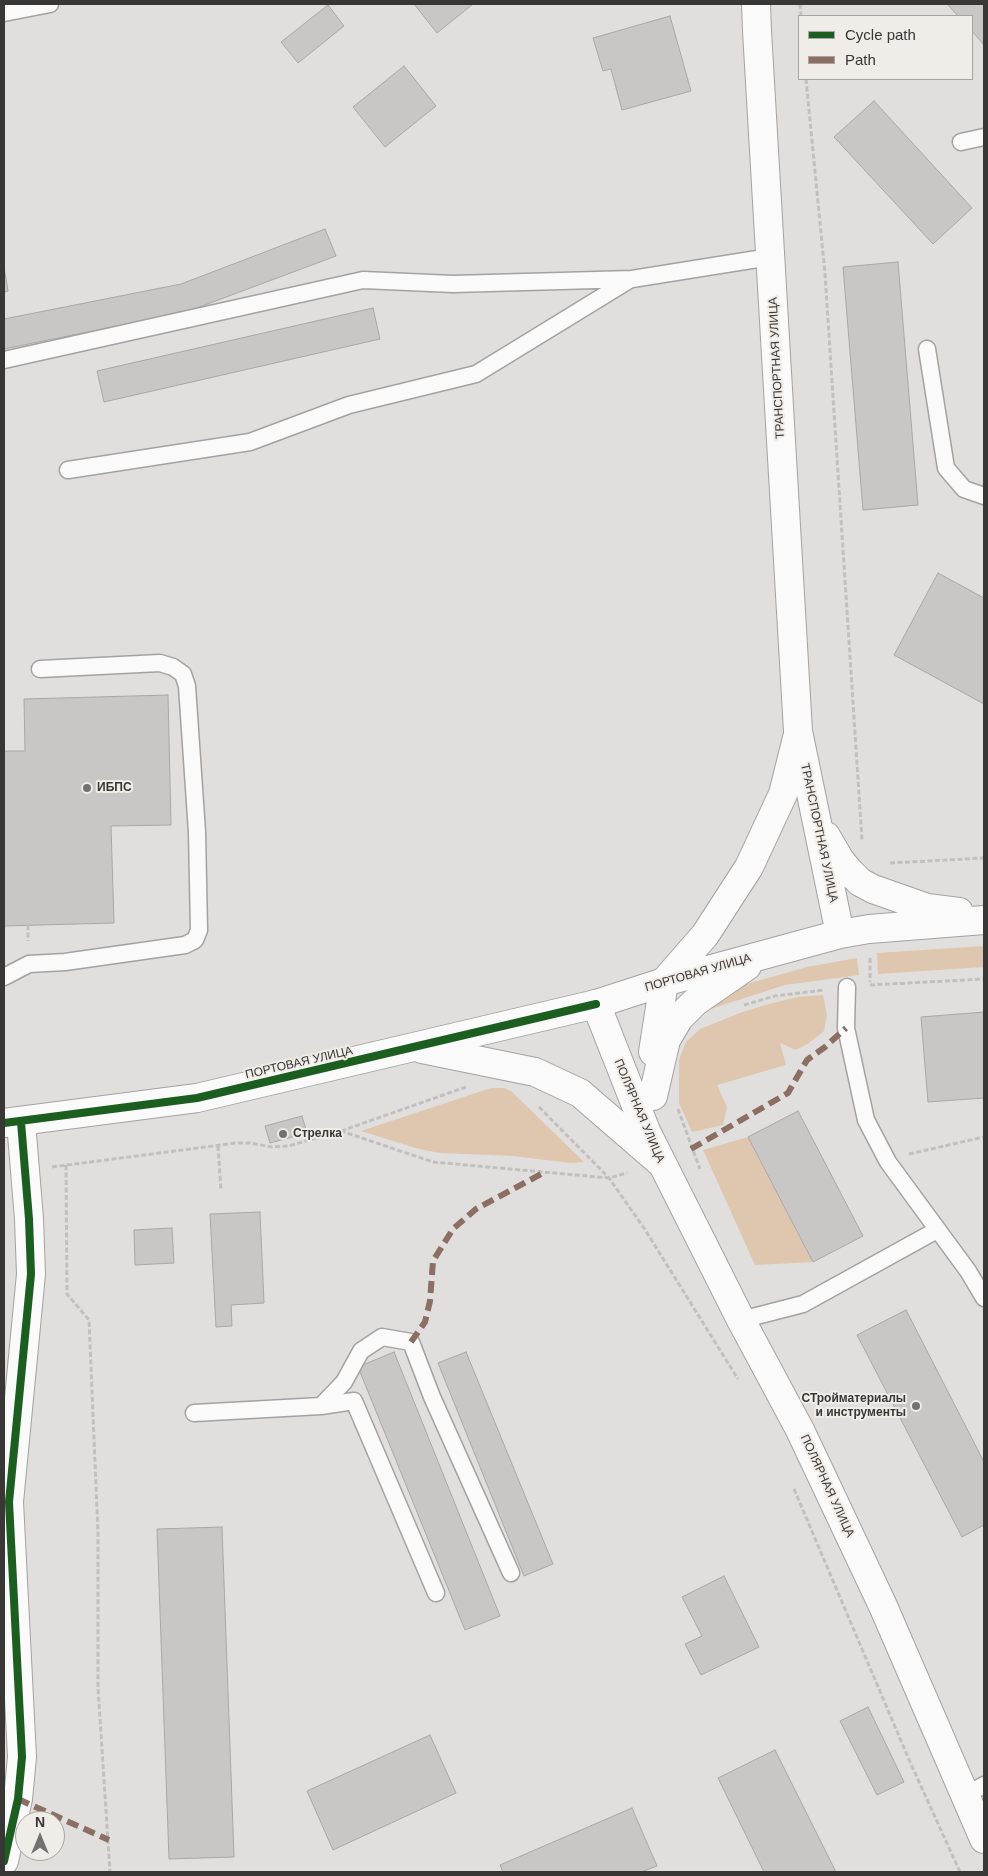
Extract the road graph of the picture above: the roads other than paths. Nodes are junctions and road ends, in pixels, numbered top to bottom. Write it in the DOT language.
graph roads {
  1 [pos="50,4"];
  2 [pos="756,4"];
  3 [pos="4,13"];
  4 [pos="984,137"];
  5 [pos="961,142"];
  6 [pos="770,257"];
  7 [pos="632,279"];
  8 [pos="927,348"];
  9 [pos="4,360"];
  10 [pos="68,470"];
  11 [pos="984,496"];
  12 [pos="40,669"];
  13 [pos="798,731"];
  14 [pos="815,812"];
  15 [pos="984,916"];
  16 [pos="984,920"];
  17 [pos="840,934"];
  18 [pos="765,954"];
  19 [pos="4,977"];
  20 [pos="664,982"];
  21 [pos="847,987"];
  22 [pos="596,1004"];
  23 [pos="413,1047"];
  24 [pos="665,1100"];
  25 [pos="12,1123"];
  26 [pos="661,1163"];
  27 [pos="937,1230"];
  28 [pos="984,1298"];
  29 [pos="741,1320"];
  30 [pos="321,1406"];
  31 [pos="194,1413"];
  32 [pos="511,1574"];
  33 [pos="436,1593"];
  34 [pos="13,1754"];
  35 [pos="975,1790"];
  36 [pos="11,1791"];
  37 [pos="984,1839"];
  38 [pos="4,1861"];
  1 -- 3 [label="lane"];
  2 -- 6 [label="main road, ТРАНСПОРТНАЯ УЛИЦА"];
  4 -- 5 [label="lane"];
  6 -- 7 [label="lane"];
  6 -- 13 [label="main road, ТРАНСПОРТНАЯ УЛИЦА"];
  7 -- 9 [label="lane"];
  7 -- 10 [label="lane"];
  8 -- 11 [label="lane"];
  12 -- 19 [label="lane"];
  13 -- 14 [label="main road, ТРАНСПОРТНАЯ УЛИЦА"];
  13 -- 20 [label="main road, ТРАНСПОРТНАЯ УЛИЦА"];
  14 -- 15 [label="main road"];
  14 -- 17 [label="main road, ТРАНСПОРТНАЯ УЛИЦА"];
  16 -- 17 [label="main road, ПОРТОВАЯ УЛИЦА"];
  17 -- 18 [label="main road, ПОРТОВАЯ УЛИЦА"];
  18 -- 20 [label="main road, ПОРТОВАЯ УЛИЦА"];
  18 -- 24 [label="main road"];
  20 -- 22 [label="main road, ПОРТОВАЯ УЛИЦА"];
  20 -- 24 [label="main road"];
  21 -- 27 [label="lane"];
  22 -- 23 [label="main road, ПОРТОВАЯ УЛИЦА"];
  22 -- 26 [label="main road, ПОЛЯРНАЯ УЛИЦА"];
  23 -- 25 [label="main road, ПОРТОВАЯ УЛИЦА"];
  23 -- 26 [label="main road"];
  24 -- 26 [label="main road"];
  25 -- 34 [label="main road"];
  26 -- 29 [label="main road, ПОЛЯРНАЯ УЛИЦА"];
  27 -- 28 [label="lane"];
  27 -- 29 [label="lane"];
  29 -- 35 [label="main road, ПОЛЯРНАЯ УЛИЦА"];
  30 -- 31 [label="lane"];
  30 -- 32 [label="lane"];
  30 -- 33 [label="lane"];
  34 -- 36 [label="main road"];
  35 -- 37 [label="main road, ПОЛЯРНАЯ УЛИЦА"];
  36 -- 38 [label="main road"];
}
